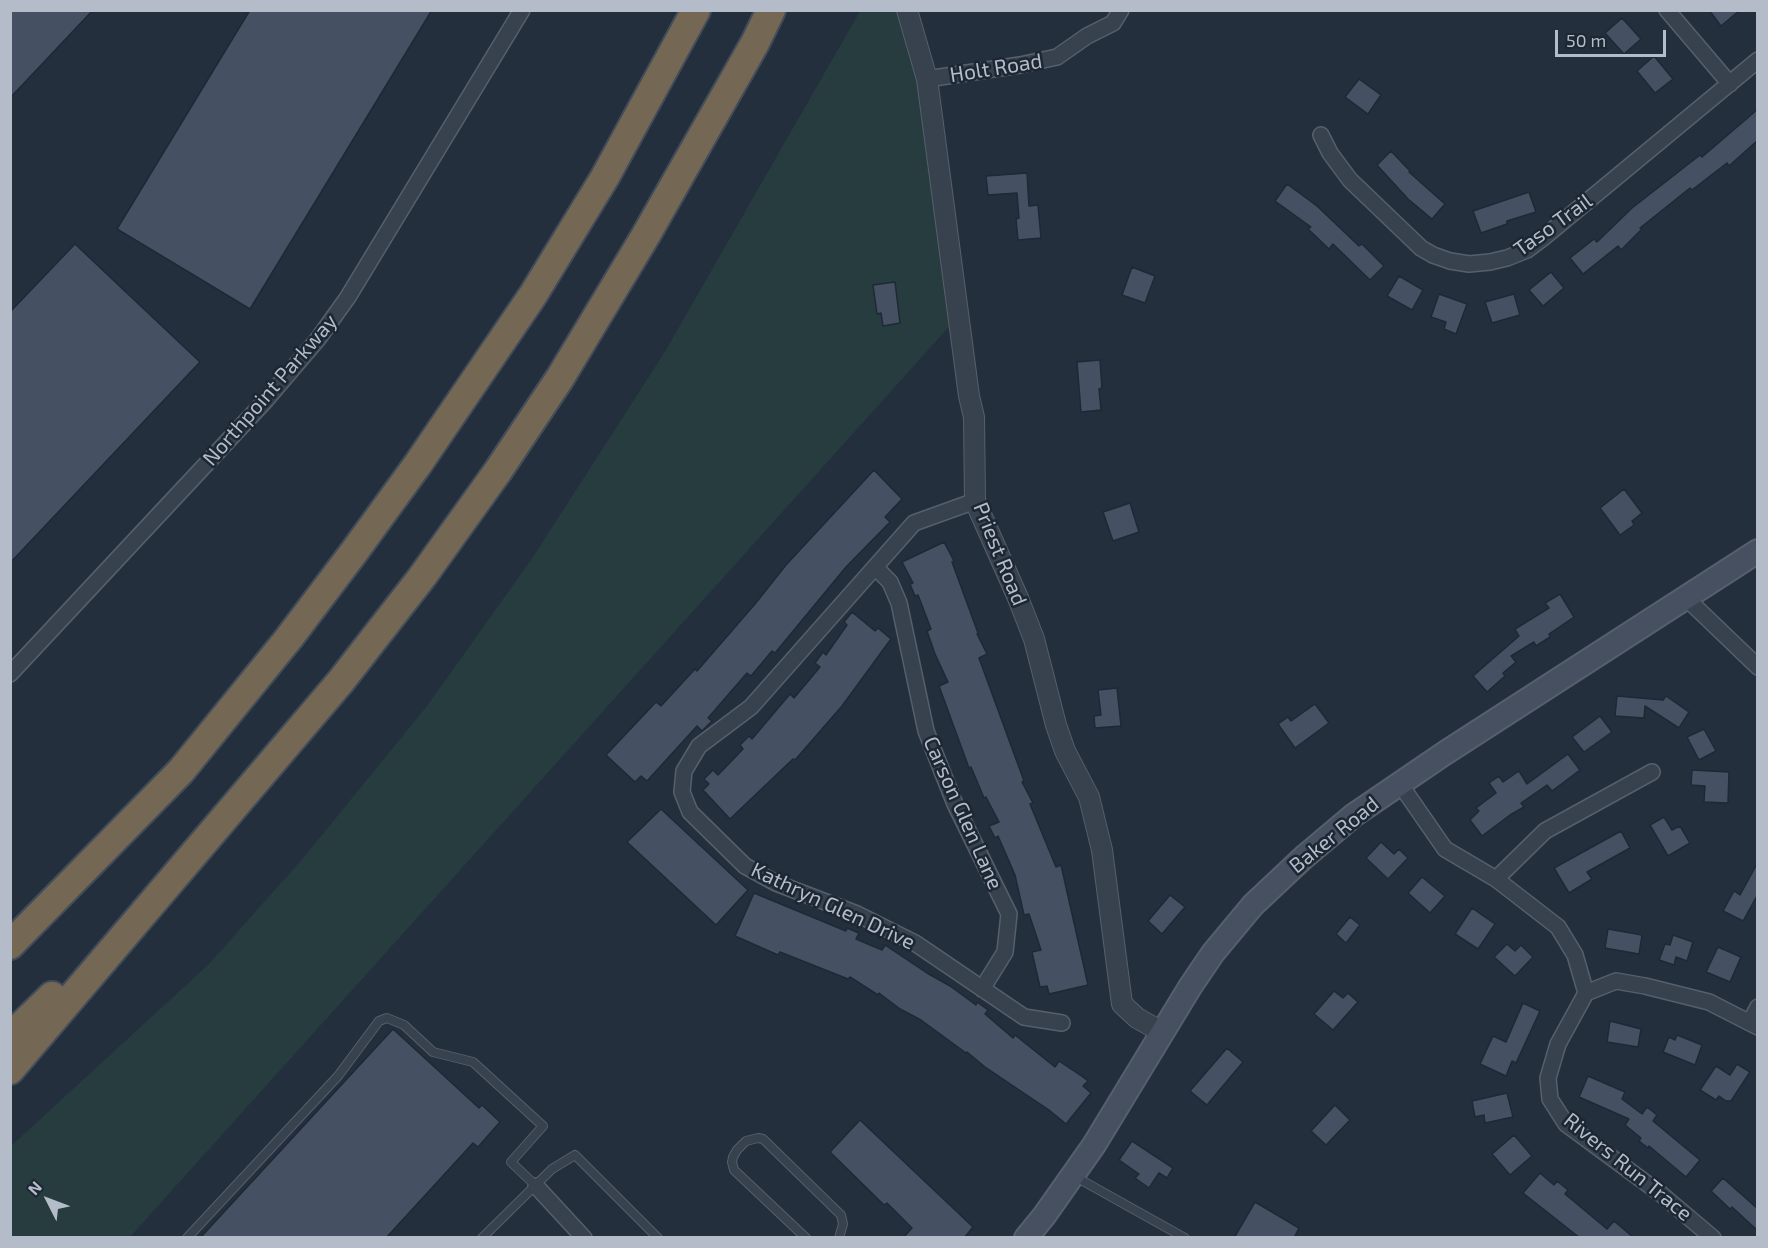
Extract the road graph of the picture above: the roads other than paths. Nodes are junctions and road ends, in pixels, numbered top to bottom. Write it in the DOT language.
graph roads {
  1 [pos="522,10"];
  2 [pos="696,10"];
  3 [pos="771,10"];
  4 [pos="907,10"];
  5 [pos="1121,10"];
  6 [pos="1667,10"];
  7 [pos="1758,60"];
  8 [pos="927,79"];
  9 [pos="1730,84"];
  10 [pos="1321,135"];
  11 [pos="975,501"];
  12 [pos="1758,551"];
  13 [pos="875,567"];
  14 [pos="1685,597"];
  15 [pos="1758,667"];
  16 [pos="10,674"];
  17 [pos="181,771"];
  18 [pos="1652,772"];
  19 [pos="1400,784"];
  20 [pos="249,792"];
  21 [pos="1496,879"];
  22 [pos="10,920"];
  23 [pos="10,945"];
  24 [pos="982,989"];
  25 [pos="1586,993"];
  26 [pos="1758,1007"];
  27 [pos="1062,1023"];
  28 [pos="1754,1024"];
  29 [pos="1162,1032"];
  30 [pos="10,1037"];
  31 [pos="10,1070"];
  32 [pos="1073,1175"];
  33 [pos="536,1186"];
  34 [pos="187,1238"];
  35 [pos="482,1238"];
  36 [pos="584,1238"];
  37 [pos="658,1238"];
  38 [pos="806,1238"];
  39 [pos="839,1238"];
  40 [pos="1026,1238"];
  41 [pos="1185,1238"];
  42 [pos="1713,1238"];
  1 -- 16 [label="street, Northpoint Parkway"];
  2 -- 17 [label="highway"];
  3 -- 20 [label="highway"];
  4 -- 8 [label="street, Priest Road"];
  5 -- 8 [label="street, Holt Road"];
  6 -- 9 [label="street"];
  7 -- 9 [label="street, Taso Trail"];
  8 -- 11 [label="street, Priest Road"];
  9 -- 10 [label="street, Taso Trail"];
  11 -- 13 [label="street, Kathryn Glen Drive"];
  11 -- 29 [label="street, Priest Road"];
  12 -- 14 [label="main road, Baker Road"];
  13 -- 24 [label="street, Carson Glen Lane"];
  13 -- 24 [label="street, Kathryn Glen Drive"];
  14 -- 15 [label="street"];
  14 -- 19 [label="main road, Baker Road"];
  17 -- 22 [label="highway"];
  17 -- 23 [label="highway"];
  18 -- 21 [label="street"];
  19 -- 21 [label="street"];
  19 -- 29 [label="main road, Baker Road"];
  20 -- 30 [label="highway"];
  20 -- 31 [label="highway"];
  21 -- 25 [label="street"];
  24 -- 27 [label="street, Kathryn Glen Drive"];
  25 -- 28 [label="street"];
  25 -- 42 [label="street, Rivers Run Trace"];
  26 -- 28 [label="street"];
  29 -- 32 [label="main road, Baker Road"];
  32 -- 40 [label="main road, Baker Road"];
  32 -- 41 [label="lane"];
  33 -- 34 [label="lane"];
  33 -- 35 [label="lane"];
  33 -- 36 [label="street"];
  33 -- 37 [label="lane"];
  38 -- 39 [label="lane"];
}
